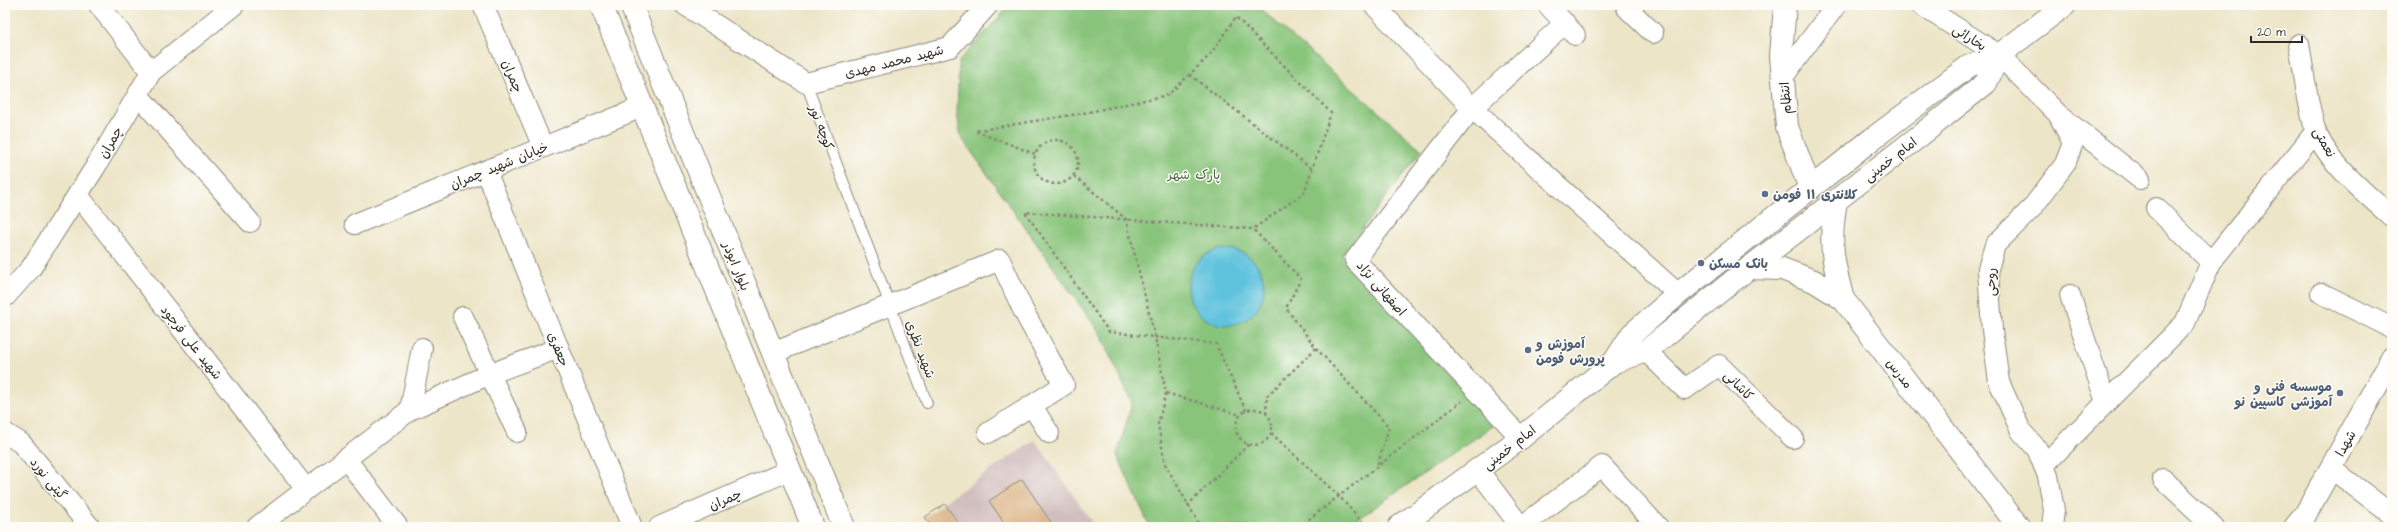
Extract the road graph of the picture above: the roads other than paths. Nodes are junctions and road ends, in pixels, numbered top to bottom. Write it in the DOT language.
graph roads {
  1 [pos="99,5"];
  2 [pos="234,5"];
  3 [pos="484,5"];
  4 [pos="601,5"];
  5 [pos="631,5"];
  6 [pos="685,5"];
  7 [pos="988,5"];
  8 [pos="1374,5"];
  9 [pos="1548,5"];
  10 [pos="1629,5"];
  11 [pos="1785,5"];
  12 [pos="1836,5"];
  13 [pos="1921,5"];
  14 [pos="2065,5"];
  15 [pos="1654,33"];
  16 [pos="2298,44"];
  17 [pos="1999,55"];
  18 [pos="151,72"];
  19 [pos="1783,77"];
  20 [pos="806,84"];
  21 [pos="138,95"];
  22 [pos="668,96"];
  23 [pos="642,107"];
  24 [pos="1472,108"];
  25 [pos="2058,114"];
  26 [pos="2316,130"];
  27 [pos="543,147"];
  28 [pos="486,171"];
  29 [pos="2140,179"];
  30 [pos="1810,188"];
  31 [pos="78,195"];
  32 [pos="1836,201"];
  33 [pos="2156,208"];
  34 [pos="2392,217"];
  35 [pos="250,222"];
  36 [pos="355,224"];
  37 [pos="2211,262"];
  38 [pos="1749,268"];
  39 [pos="2321,293"];
  40 [pos="1678,294"];
  41 [pos="2070,295"];
  42 [pos="5,297"];
  43 [pos="1843,299"];
  44 [pos="890,305"];
  45 [pos="463,317"];
  46 [pos="2392,328"];
  47 [pos="422,348"];
  48 [pos="559,348"];
  49 [pos="1646,351"];
  50 [pos="773,353"];
  51 [pos="2392,358"];
  52 [pos="1614,362"];
  53 [pos="490,374"];
  54 [pos="2106,402"];
  55 [pos="927,403"];
  56 [pos="1032,406"];
  57 [pos="410,410"];
  58 [pos="517,432"];
  59 [pos="5,433"];
  60 [pos="988,433"];
  61 [pos="1049,433"];
  62 [pos="1521,438"];
  63 [pos="1793,438"];
  64 [pos="346,459"];
  65 [pos="2044,465"];
  66 [pos="2331,468"];
  67 [pos="790,470"];
  68 [pos="1478,470"];
  69 [pos="2163,479"];
  70 [pos="306,489"];
  71 [pos="2392,515"];
  72 [pos="90,527"];
  73 [pos="257,527"];
  74 [pos="398,527"];
  75 [pos="632,527"];
  76 [pos="659,527"];
  77 [pos="813,527"];
  78 [pos="844,527"];
  79 [pos="1400,527"];
  80 [pos="1521,527"];
  81 [pos="1658,527"];
  82 [pos="2019,527"];
  83 [pos="2052,527"];
  84 [pos="2214,527"];
  85 [pos="2295,527"];
  1 -- 18 [label="street"];
  2 -- 18 [label="street, چمران"];
  3 -- 27 [label="street, چمران"];
  4 -- 23 [label="street"];
  5 -- 22 [label="street, بلوار ابوذر"];
  6 -- 20 [label="street"];
  7 -- 20 [label="street, شهید محمد مهدی"];
  8 -- 24 [label="street"];
  9 -- 24 [label="street"];
  10 -- 15 [label="street"];
  11 -- 19 [label="street, انتظام"];
  12 -- 19 [label="street"];
  13 -- 17 [label="street, بخارائی"];
  14 -- 17 [label="street, امام خمینی"];
  16 -- 26 [label="street, نعمتی"];
  17 -- 25 [label="street, روحی"];
  17 -- 30 [label="street, امام خمینی"];
  17 -- 32 [label="street, امام خمینی"];
  18 -- 21 [label="street, چمران"];
  19 -- 30 [label="street, انتظام"];
  20 -- 44 [label="lane, کوچه نور"];
  21 -- 31 [label="street, چمران"];
  21 -- 35 [label="street"];
  22 -- 23 [label="street"];
  22 -- 50 [label="street, بلوار ابوذر"];
  23 -- 27 [label="street, خیابان شهید چمران"];
  23 -- 67 [label="street"];
  24 -- 40 [label="street"];
  24 -- 62 [label="street, اصفهانی نژاد"];
  25 -- 29 [label="street"];
  25 -- 65 [label="street, روحی"];
  26 -- 34 [label="street, نعمتی"];
  26 -- 37 [label="street"];
  27 -- 28 [label="street, خیابان شهید چمران"];
  28 -- 36 [label="street, خیابان شهید چمران"];
  28 -- 48 [label="street, جعفری"];
  30 -- 40 [label="street, امام خمینی"];
  31 -- 42 [label="street, چمران"];
  31 -- 70 [label="street, شهید علی فرجود"];
  32 -- 38 [label="street, امام خمینی"];
  32 -- 43 [label="street"];
  33 -- 37 [label="street"];
  37 -- 54 [label="street"];
  38 -- 43 [label="street, مدرس"];
  38 -- 49 [label="street, امام خمینی"];
  39 -- 46 [label="street"];
  40 -- 52 [label="street, امام خمینی"];
  41 -- 54 [label="street"];
  43 -- 82 [label="street, مدرس"];
  44 -- 50 [label="street"];
  44 -- 55 [label="lane, شهید نظری"];
  44 -- 56 [label="street"];
  45 -- 53 [label="street"];
  47 -- 57 [label="street"];
  48 -- 53 [label="street"];
  48 -- 75 [label="street, جعفری"];
  49 -- 52 [label="street, امام خمینی"];
  49 -- 63 [label="street, کاشانی"];
  50 -- 78 [label="street, بلوار ابوذر"];
  51 -- 66 [label="street, شهدا"];
  52 -- 62 [label="street, امام خمینی"];
  53 -- 57 [label="street"];
  53 -- 58 [label="street"];
  54 -- 65 [label="street"];
  56 -- 60 [label="street"];
  56 -- 61 [label="street"];
  57 -- 64 [label="street"];
  59 -- 72 [label="street, گیتی نورد"];
  62 -- 68 [label="street, امام خمینی"];
  64 -- 70 [label="street"];
  64 -- 74 [label="street"];
  65 -- 83 [label="street, روحی"];
  66 -- 71 [label="street"];
  66 -- 85 [label="street, شهدا"];
  67 -- 76 [label="street, چمران"];
  67 -- 77 [label="street"];
  68 -- 79 [label="street, امام خمینی"];
  68 -- 80 [label="street"];
  69 -- 84 [label="street"];
  70 -- 73 [label="street"];
  80 -- 81 [label="street"];
}
